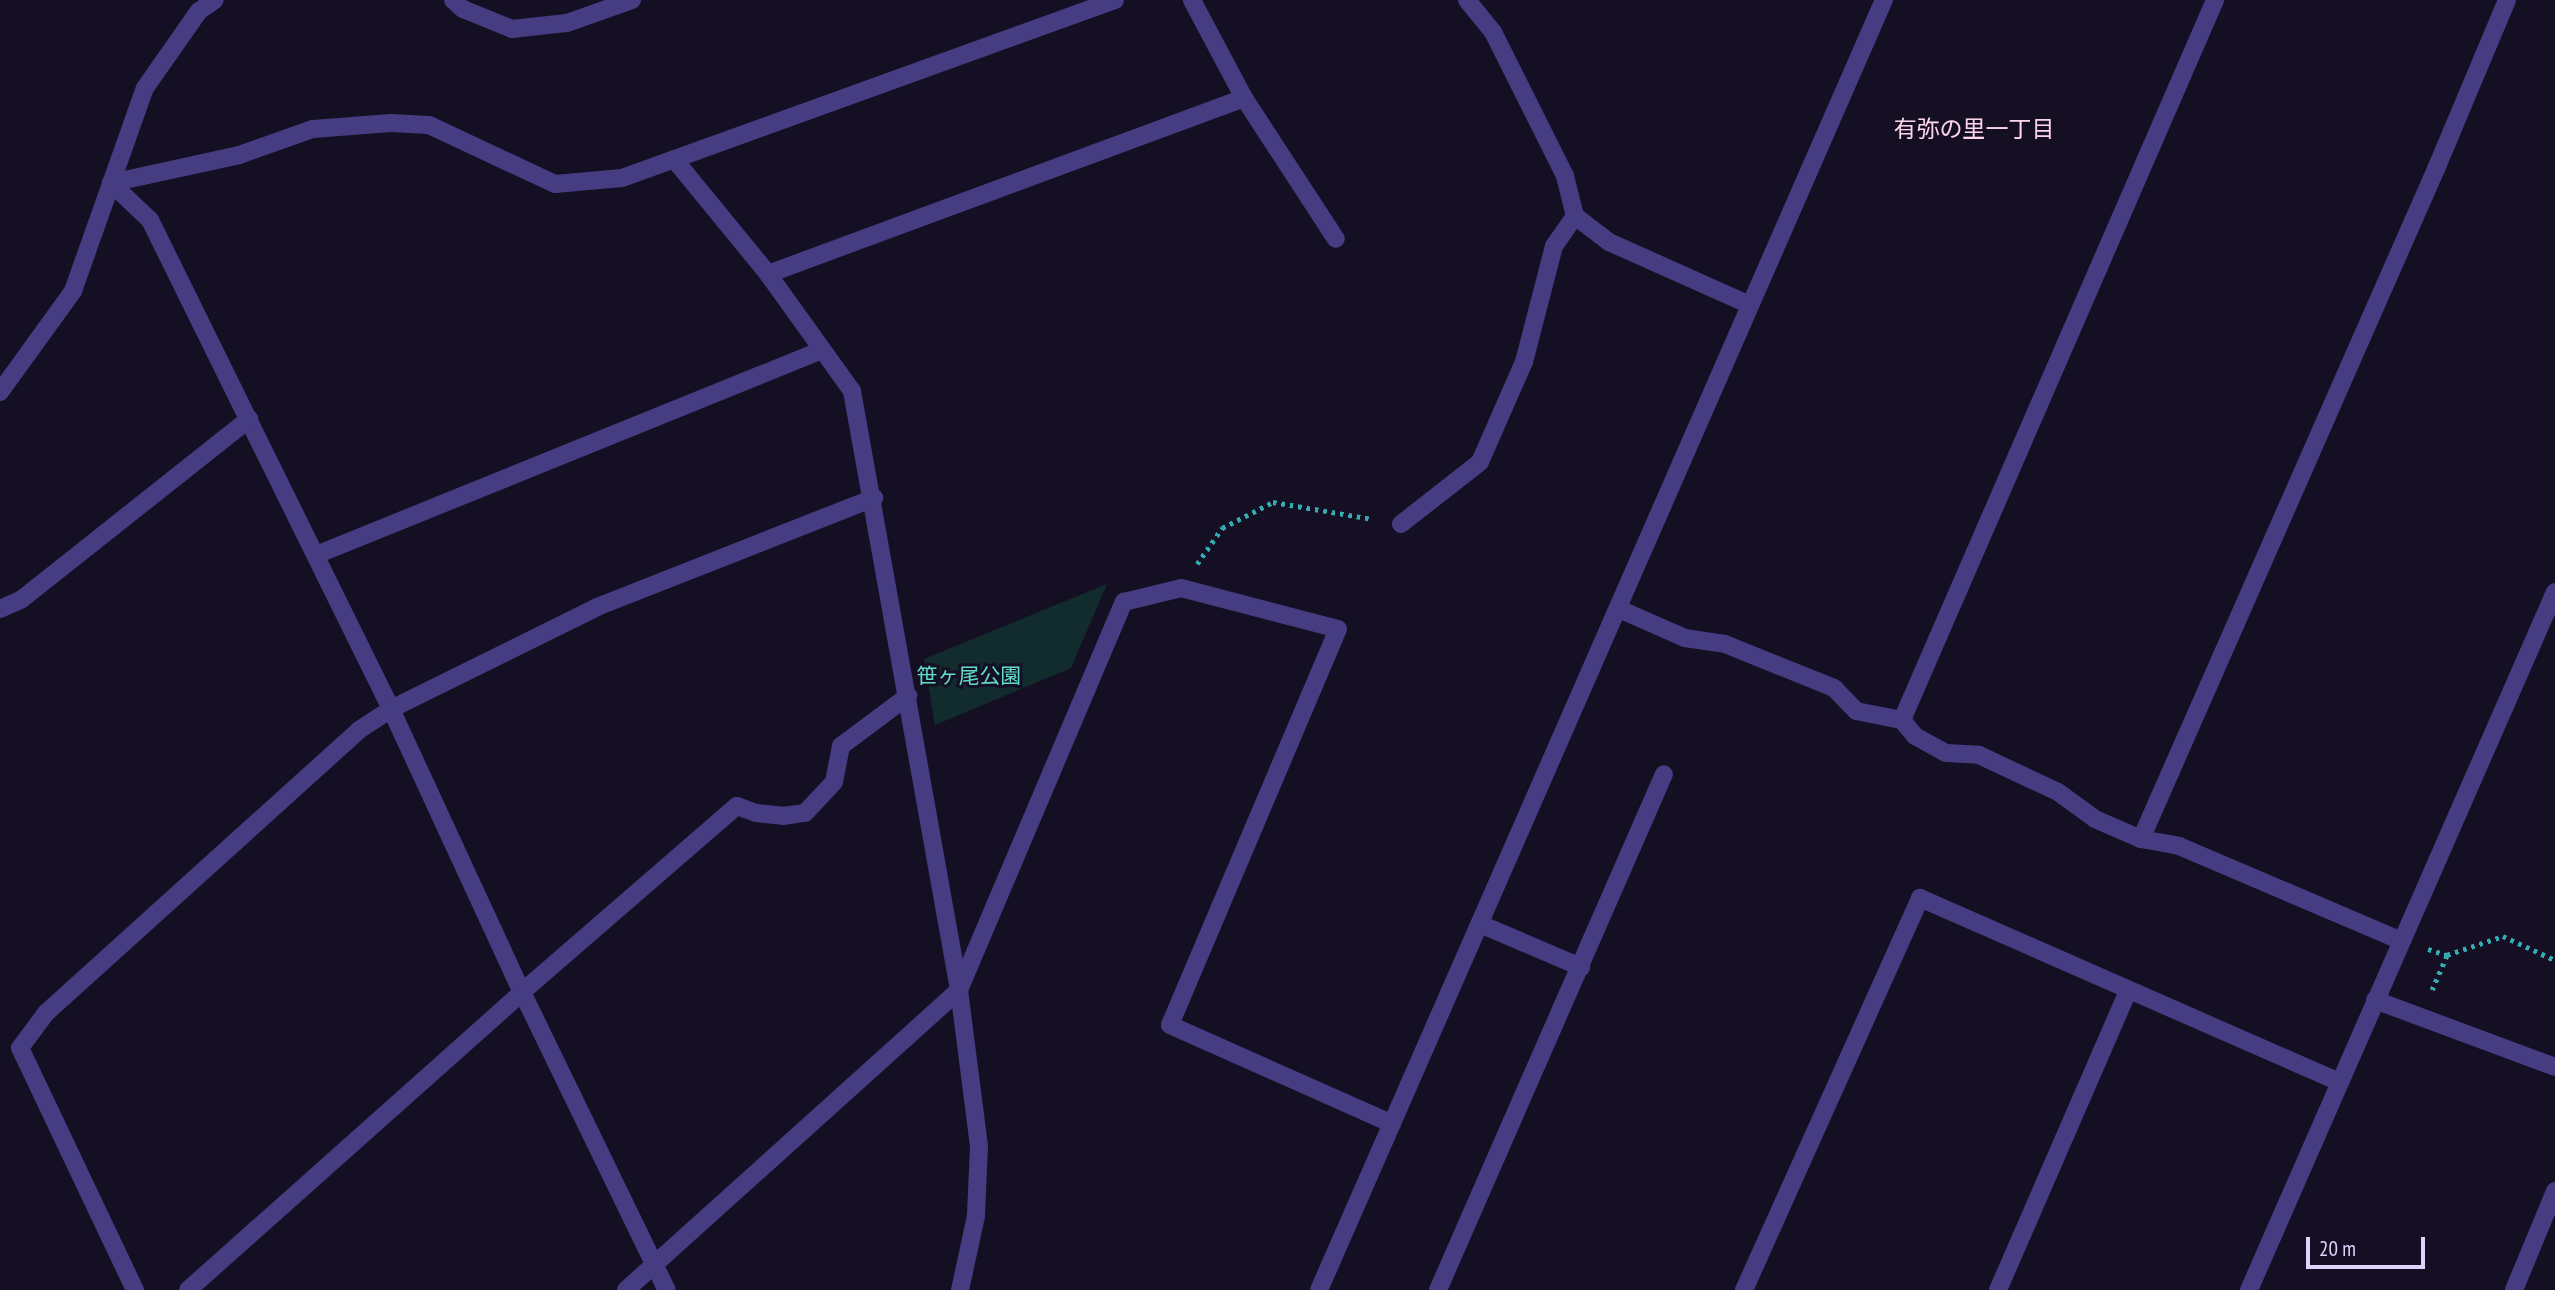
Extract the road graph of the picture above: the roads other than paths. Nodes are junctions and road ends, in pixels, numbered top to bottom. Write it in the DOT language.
graph roads {
  1 [pos="215,0"];
  2 [pos="453,0"];
  3 [pos="632,0"];
  4 [pos="1115,0"];
  5 [pos="1192,0"];
  6 [pos="1467,0"];
  7 [pos="1884,0"];
  8 [pos="2215,0"];
  9 [pos="2507,0"];
  10 [pos="1244,98"];
  11 [pos="674,159"];
  12 [pos="111,183"];
  13 [pos="1575,216"];
  14 [pos="1336,239"];
  15 [pos="768,274"];
  16 [pos="1750,305"];
  17 [pos="822,350"];
  18 [pos="0,392"];
  19 [pos="249,419"];
  20 [pos="874,498"];
  21 [pos="1401,524"];
  22 [pos="316,555"];
  23 [pos="2555,592"];
  24 [pos="0,609"];
  25 [pos="1619,609"];
  26 [pos="908,696"];
  27 [pos="391,709"];
  28 [pos="1902,720"];
  29 [pos="1664,774"];
  30 [pos="2141,839"];
  31 [pos="1480,924"];
  32 [pos="2402,941"];
  33 [pos="1581,967"];
  34 [pos="959,990"];
  35 [pos="2128,991"];
  36 [pos="522,992"];
  37 [pos="2375,1000"];
  38 [pos="2555,1067"];
  39 [pos="2339,1083"];
  40 [pos="1392,1124"];
  41 [pos="2555,1191"];
  42 [pos="655,1264"];
  43 [pos="135,1290"];
  44 [pos="188,1290"];
  45 [pos="626,1290"];
  46 [pos="667,1290"];
  47 [pos="960,1290"];
  48 [pos="1319,1290"];
  49 [pos="1438,1290"];
  50 [pos="1744,1290"];
  51 [pos="1998,1290"];
  52 [pos="2249,1290"];
  53 [pos="2514,1290"];
  1 -- 12 [label="street"];
  2 -- 3 [label="street"];
  4 -- 11 [label="street"];
  5 -- 10 [label="street"];
  6 -- 13 [label="street"];
  7 -- 16 [label="street"];
  8 -- 28 [label="street"];
  9 -- 30 [label="street"];
  10 -- 14 [label="street"];
  10 -- 15 [label="street"];
  11 -- 12 [label="street"];
  11 -- 15 [label="street"];
  12 -- 18 [label="street"];
  12 -- 19 [label="street"];
  13 -- 16 [label="street"];
  13 -- 21 [label="street"];
  15 -- 17 [label="street"];
  16 -- 25 [label="street"];
  17 -- 20 [label="street"];
  17 -- 22 [label="street"];
  19 -- 22 [label="street"];
  19 -- 24 [label="street"];
  20 -- 26 [label="street"];
  20 -- 27 [label="street"];
  22 -- 27 [label="street"];
  23 -- 32 [label="street"];
  25 -- 28 [label="street"];
  25 -- 31 [label="street"];
  26 -- 34 [label="street"];
  26 -- 36 [label="street"];
  27 -- 36 [label="street"];
  27 -- 43 [label="street"];
  28 -- 30 [label="street"];
  29 -- 33 [label="street"];
  30 -- 32 [label="street"];
  31 -- 33 [label="street"];
  31 -- 40 [label="street"];
  32 -- 37 [label="street"];
  33 -- 49 [label="street"];
  34 -- 40 [label="street"];
  34 -- 42 [label="street"];
  34 -- 47 [label="street"];
  35 -- 39 [label="street"];
  35 -- 50 [label="street"];
  35 -- 51 [label="street"];
  36 -- 42 [label="street"];
  36 -- 44 [label="street"];
  37 -- 38 [label="street"];
  37 -- 39 [label="street"];
  39 -- 52 [label="street"];
  40 -- 48 [label="street"];
  41 -- 53 [label="street"];
  42 -- 45 [label="street"];
  42 -- 46 [label="street"];
}
